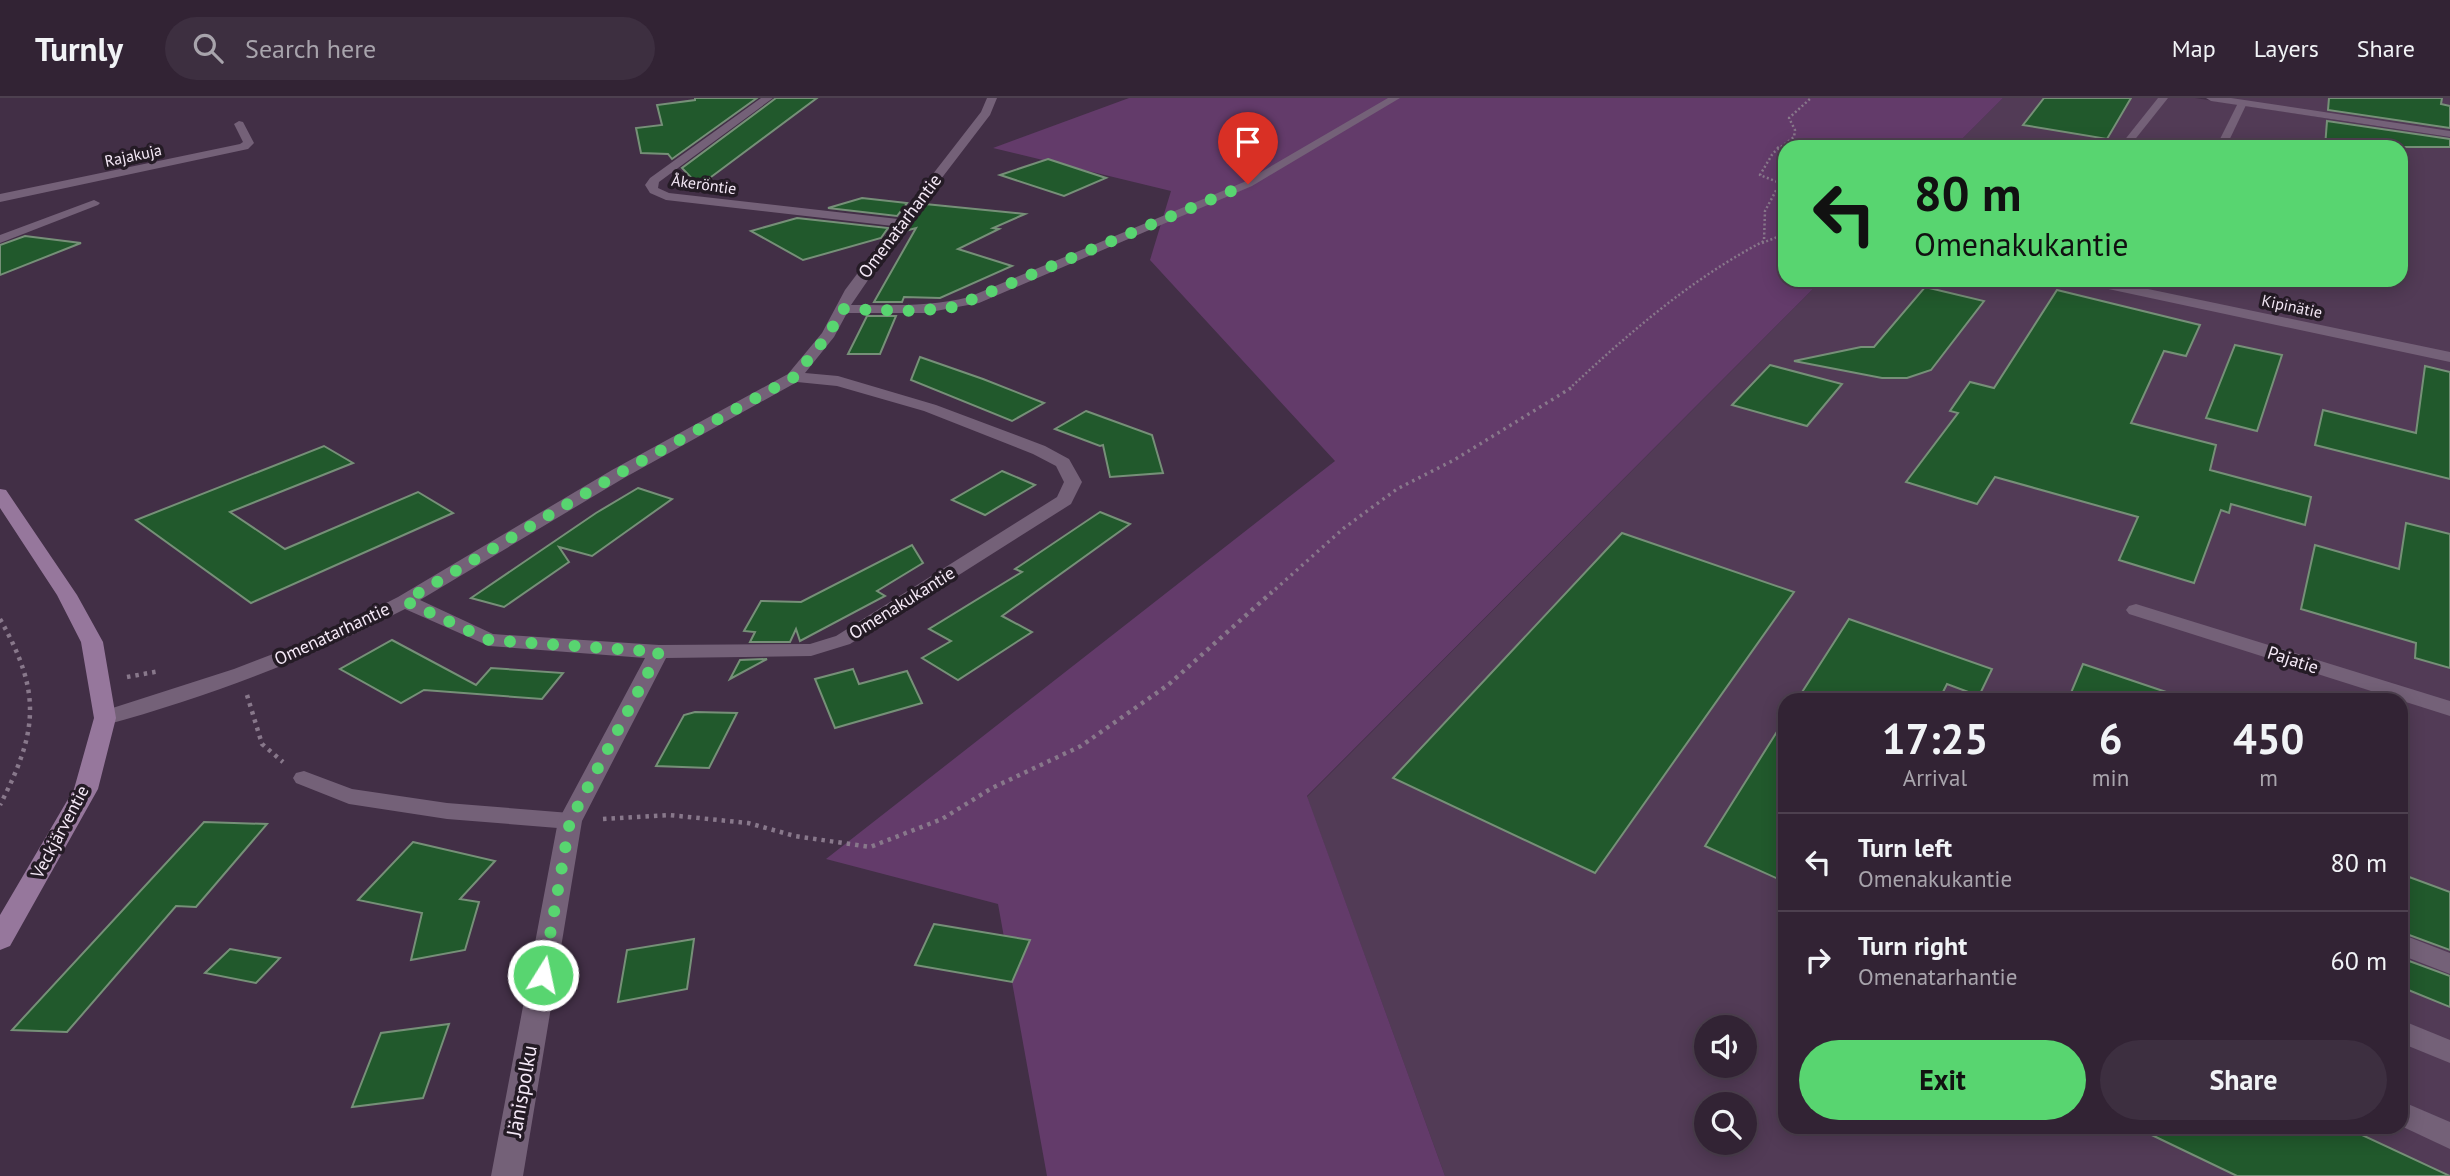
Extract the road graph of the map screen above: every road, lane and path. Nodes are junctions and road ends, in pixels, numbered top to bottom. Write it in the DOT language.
graph roads {
  1 [pos="768,98"];
  2 [pos="992,98"];
  3 [pos="1395,98"];
  4 [pos="1811,98"];
  5 [pos="2163,98"];
  6 [pos="2211,98"];
  7 [pos="2242,103"];
  8 [pos="239,124"];
  9 [pos="2450,134"];
  10 [pos="1789,140"];
  11 [pos="2130,140"];
  12 [pos="2224,140"];
  13 [pos="1777,148"];
  14 [pos="1778,182"];
  15 [pos="1778,186"];
  16 [pos="0,198"];
  17 [pos="94,203"];
  18 [pos="901,222"];
  19 [pos="1778,237"];
  20 [pos="0,239"];
  21 [pos="1761,243"];
  22 [pos="2118,287"];
  23 [pos="842,309"];
  24 [pos="2450,357"];
  25 [pos="794,377"];
  26 [pos="0,494"];
  27 [pos="405,601"];
  28 [pos="2136,610"];
  29 [pos="0,619"];
  30 [pos="659,652"];
  31 [pos="171,670"];
  32 [pos="127,677"];
  33 [pos="245,691"];
  34 [pos="2399,693"];
  35 [pos="2408,696"];
  36 [pos="2450,709"];
  37 [pos="105,718"];
  38 [pos="304,778"];
  39 [pos="0,805"];
  40 [pos="570,821"];
  41 [pos="0,939"];
  42 [pos="2408,947"];
  43 [pos="2450,964"];
  44 [pos="2408,1034"];
  45 [pos="2450,1052"];
  46 [pos="2408,1116"];
  47 [pos="2450,1136"];
  48 [pos="507,1176"];
  1 -- 18 [label="street, Åkeröntie"];
  2 -- 18 [label="street, Omenatarhantie"];
  3 -- 23 [label="street"];
  4 -- 10 [label="path"];
  5 -- 11 [label="lane"];
  6 -- 7 [label="street"];
  7 -- 9 [label="street"];
  7 -- 12 [label="lane"];
  8 -- 16 [label="street, Rajakuja"];
  13 -- 14 [label="path"];
  15 -- 21 [label="path"];
  17 -- 20 [label="lane"];
  18 -- 23 [label="street, Omenatarhantie"];
  19 -- 21 [label="path"];
  21 -- 40 [label="path"];
  22 -- 24 [label="street, Kipinätie"];
  23 -- 25 [label="street, Omenatarhantie"];
  25 -- 27 [label="street, Omenatarhantie"];
  25 -- 30 [label="street, Omenakukantie"];
  26 -- 37 [label="street, Veckjärventie"];
  27 -- 30 [label="street, Omenakukantie"];
  27 -- 37 [label="street, Omenatarhantie"];
  28 -- 34 [label="street, Pajatie"];
  29 -- 39 [label="path"];
  30 -- 40 [label="street, Jänispolku"];
  31 -- 32 [label="path"];
  33 -- 38 [label="path"];
  35 -- 36 [label="street, Pajatie"];
  37 -- 41 [label="street, Veckjärventie"];
  38 -- 40 [label="lane"];
  40 -- 48 [label="street, Jänispolku"];
  42 -- 43 [label="lane"];
  44 -- 45 [label="lane"];
  46 -- 47 [label="lane"];
}
